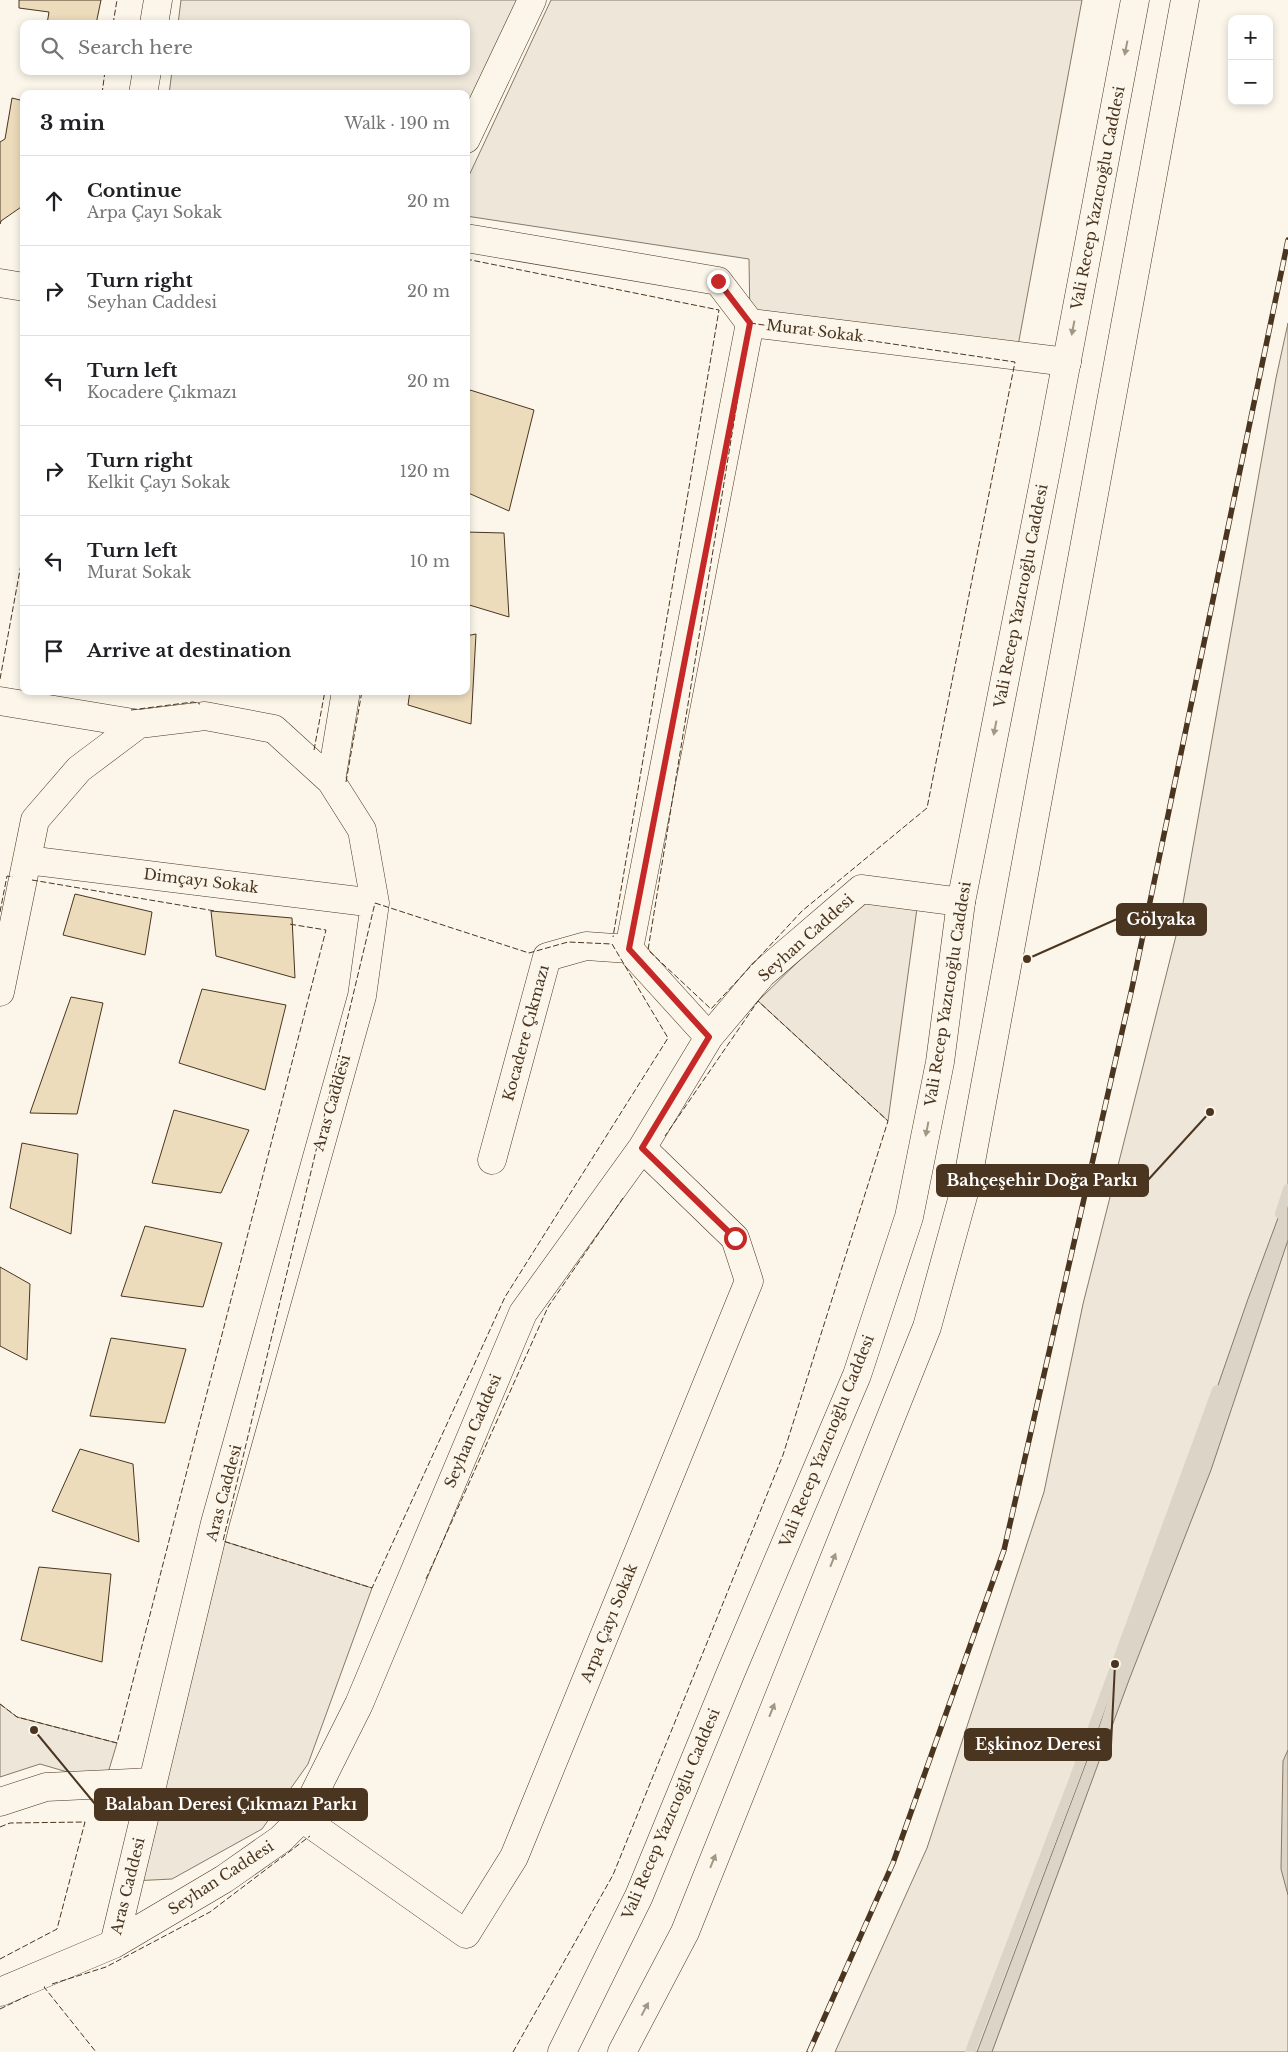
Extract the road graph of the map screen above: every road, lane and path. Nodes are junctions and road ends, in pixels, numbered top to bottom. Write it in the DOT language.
graph roads {
  1 [pos="158,0"];
  2 [pos="532,0"];
  3 [pos="1135,0"];
  4 [pos="1186,0"];
  5 [pos="155,20"];
  6 [pos="146,75"];
  7 [pos="144,90"];
  8 [pos="470,132"];
  9 [pos="470,239"];
  10 [pos="0,283"];
  11 [pos="20,286"];
  12 [pos="750,323"];
  13 [pos="1067,362"];
  14 [pos="345,695"];
  15 [pos="48,700"];
  16 [pos="0,701"];
  17 [pos="139,724"];
  18 [pos="331,781"];
  19 [pos="27,860"];
  20 [pos="961,902"];
  21 [pos="375,903"];
  22 [pos="629,949"];
  23 [pos="0,992"];
  24 [pos="709,1037"];
  25 [pos="642,1148"];
  26 [pos="492,1160"];
  27 [pos="153,1782"];
  28 [pos="0,1802"];
  29 [pos="302,1818"];
  30 [pos="114,1944"];
  31 [pos="0,1992"];
  32 [pos="562,2052"];
  33 [pos="622,2052"];
  1 -- 5 [label="street"];
  2 -- 8 [label="street"];
  3 -- 13 [label="street, Vali Recep Yazıcıoğlu Caddesi, one-way"];
  33 -- 4 [label="street, one-way"];
  6 -- 7 [label="street"];
  9 -- 12 [label="street, Murat Sokak"];
  10 -- 11 [label="street"];
  12 -- 13 [label="street, Murat Sokak"];
  12 -- 22 [label="street"];
  13 -- 20 [label="street, Vali Recep Yazıcıoğlu Caddesi, one-way"];
  14 -- 18 [label="street"];
  15 -- 16 [label="street"];
  15 -- 17 [label="street"];
  17 -- 18 [label="street, Aras Caddesi"];
  17 -- 19 [label="street, Aras Caddesi"];
  18 -- 21 [label="street, Aras Caddesi"];
  19 -- 21 [label="street, Dimçayı Sokak"];
  19 -- 23 [label="street, Aras Caddesi"];
  20 -- 24 [label="street, Seyhan Caddesi"];
  20 -- 32 [label="street, Vali Recep Yazıcıoğlu Caddesi, one-way"];
  21 -- 27 [label="street, Aras Caddesi"];
  22 -- 24 [label="street"];
  22 -- 26 [label="street, Kocadere Çıkmazı"];
  24 -- 25 [label="street, Seyhan Caddesi"];
  25 -- 29 [label="street, Seyhan Caddesi"];
  25 -- 29 [label="street, Arpa Çayı Sokak"];
  27 -- 28 [label="street"];
  27 -- 30 [label="street, Aras Caddesi"];
  29 -- 30 [label="street, Seyhan Caddesi"];
  30 -- 31 [label="street, Seyhan Caddesi"];
}
